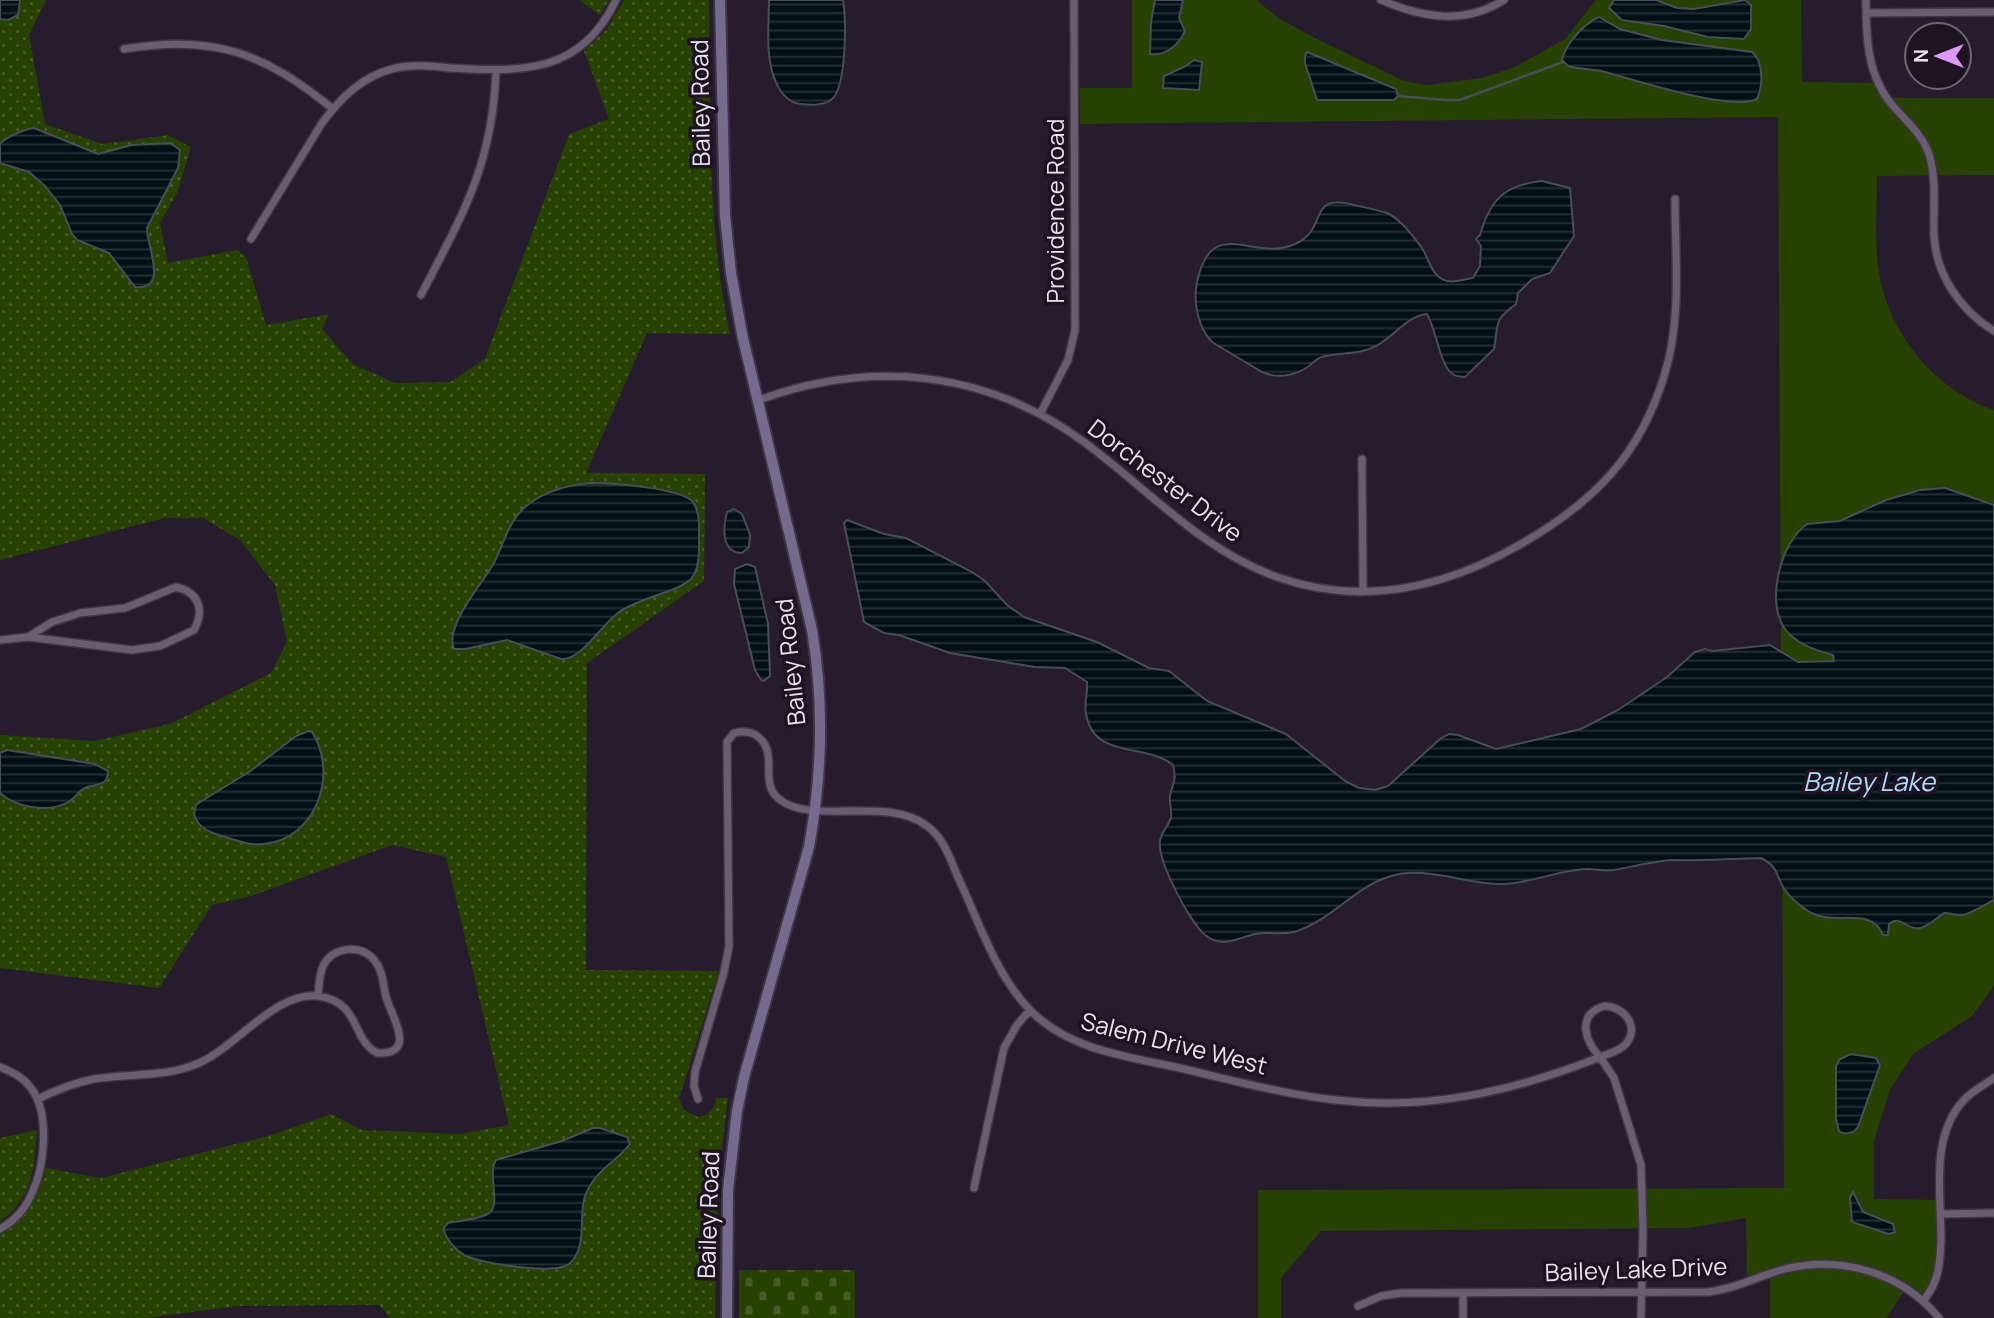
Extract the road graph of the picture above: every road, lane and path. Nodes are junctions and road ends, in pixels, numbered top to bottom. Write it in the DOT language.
graph roads {
  1 [pos="616,0"];
  2 [pos="720,0"];
  3 [pos="1074,0"];
  4 [pos="1381,0"];
  5 [pos="1504,0"];
  6 [pos="1866,0"];
  7 [pos="1994,12"];
  8 [pos="1866,13"];
  9 [pos="124,49"];
  10 [pos="496,70"];
  11 [pos="333,109"];
  12 [pos="1675,199"];
  13 [pos="251,239"];
  14 [pos="421,295"];
  15 [pos="1994,331"];
  16 [pos="759,400"];
  17 [pos="1040,414"];
  18 [pos="1362,459"];
  19 [pos="1363,591"];
  20 [pos="28,637"];
  21 [pos="0,640"];
  22 [pos="815,810"];
  23 [pos="318,996"];
  24 [pos="1030,1010"];
  25 [pos="1600,1057"];
  26 [pos="0,1067"];
  27 [pos="1994,1078"];
  28 [pos="38,1099"];
  29 [pos="698,1099"];
  30 [pos="974,1188"];
  31 [pos="1941,1213"];
  32 [pos="1994,1213"];
  33 [pos="0,1229"];
  34 [pos="1463,1293"];
  35 [pos="1641,1293"];
  36 [pos="1924,1300"];
  37 [pos="1357,1306"];
  38 [pos="727,1318"];
  39 [pos="1463,1318"];
  40 [pos="1641,1318"];
  41 [pos="1939,1318"];
  1 -- 10 [label="street"];
  2 -- 16 [label="main road, Bailey Road"];
  3 -- 17 [label="street, Providence Road"];
  4 -- 5 [label="street"];
  6 -- 8 [label="street"];
  7 -- 8 [label="street"];
  8 -- 15 [label="street"];
  9 -- 11 [label="street"];
  10 -- 11 [label="street"];
  10 -- 14 [label="street"];
  11 -- 13 [label="street"];
  12 -- 19 [label="street, Dorchester Drive"];
  16 -- 17 [label="street, Dorchester Drive"];
  16 -- 22 [label="main road, Bailey Road"];
  17 -- 19 [label="street, Dorchester Drive"];
  18 -- 19 [label="street"];
  20 -- 20 [label="street"];
  20 -- 21 [label="street"];
  22 -- 24 [label="street, Salem Drive West"];
  22 -- 29 [label="street, Salem Drive West"];
  22 -- 38 [label="main road, Bailey Road"];
  23 -- 23 [label="street"];
  23 -- 28 [label="street"];
  24 -- 25 [label="street, Salem Drive West"];
  24 -- 30 [label="street"];
  25 -- 25 [label="street, Salem Drive West"];
  25 -- 35 [label="street"];
  26 -- 28 [label="street"];
  27 -- 31 [label="street"];
  28 -- 33 [label="street"];
  31 -- 32 [label="street"];
  31 -- 36 [label="street"];
  34 -- 35 [label="street, Bailey Lake Drive"];
  34 -- 37 [label="street, Bailey Lake Drive"];
  34 -- 39 [label="street"];
  35 -- 36 [label="street, Bailey Lake Drive"];
  35 -- 40 [label="street"];
  36 -- 41 [label="street, Bailey Lake Drive"];
}
